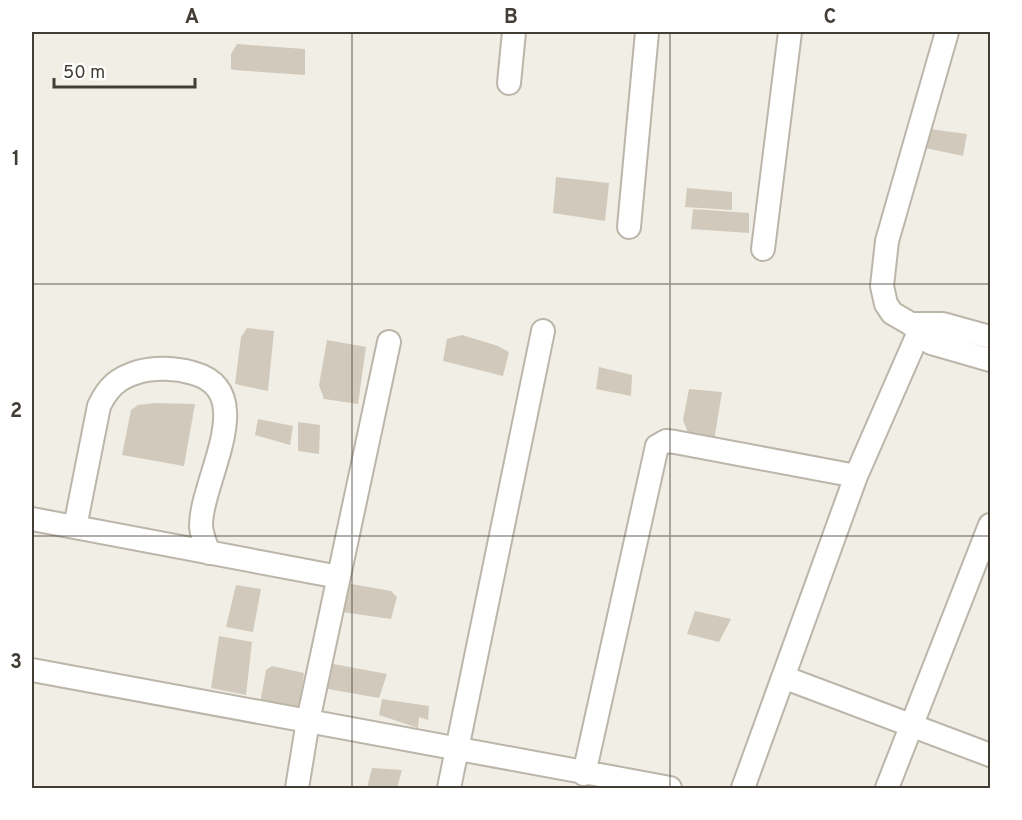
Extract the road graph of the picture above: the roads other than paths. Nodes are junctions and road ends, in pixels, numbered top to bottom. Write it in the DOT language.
graph roads {
  1 [pos="514,32"];
  2 [pos="647,32"];
  3 [pos="790,32"];
  4 [pos="947,32"];
  5 [pos="509,83"];
  6 [pos="629,227"];
  7 [pos="763,249"];
  8 [pos="543,331"];
  9 [pos="990,337"];
  10 [pos="389,342"];
  11 [pos="912,342"];
  12 [pos="990,360"];
  13 [pos="856,476"];
  14 [pos="32,519"];
  15 [pos="990,525"];
  16 [pos="75,527"];
  17 [pos="209,553"];
  18 [pos="339,577"];
  19 [pos="32,670"];
  20 [pos="783,677"];
  21 [pos="308,721"];
  22 [pos="911,724"];
  23 [pos="457,749"];
  24 [pos="990,754"];
  25 [pos="584,774"];
  26 [pos="297,789"];
  27 [pos="449,789"];
  28 [pos="670,789"];
  29 [pos="743,789"];
  30 [pos="887,789"];
  1 -- 5 [label="street"];
  2 -- 6 [label="street"];
  3 -- 7 [label="street"];
  4 -- 11 [label="street"];
  8 -- 23 [label="street"];
  9 -- 11 [label="street"];
  10 -- 18 [label="street"];
  11 -- 12 [label="street"];
  11 -- 13 [label="street"];
  13 -- 20 [label="street"];
  13 -- 25 [label="street"];
  14 -- 16 [label="street"];
  15 -- 22 [label="street"];
  16 -- 17 [label="street"];
  16 -- 17 [label="street"];
  17 -- 18 [label="street"];
  18 -- 21 [label="street"];
  19 -- 21 [label="street"];
  20 -- 22 [label="street"];
  20 -- 29 [label="street"];
  21 -- 23 [label="street"];
  21 -- 26 [label="street"];
  22 -- 24 [label="street"];
  22 -- 30 [label="street"];
  23 -- 25 [label="street"];
  23 -- 27 [label="street"];
  25 -- 28 [label="street"];
}
